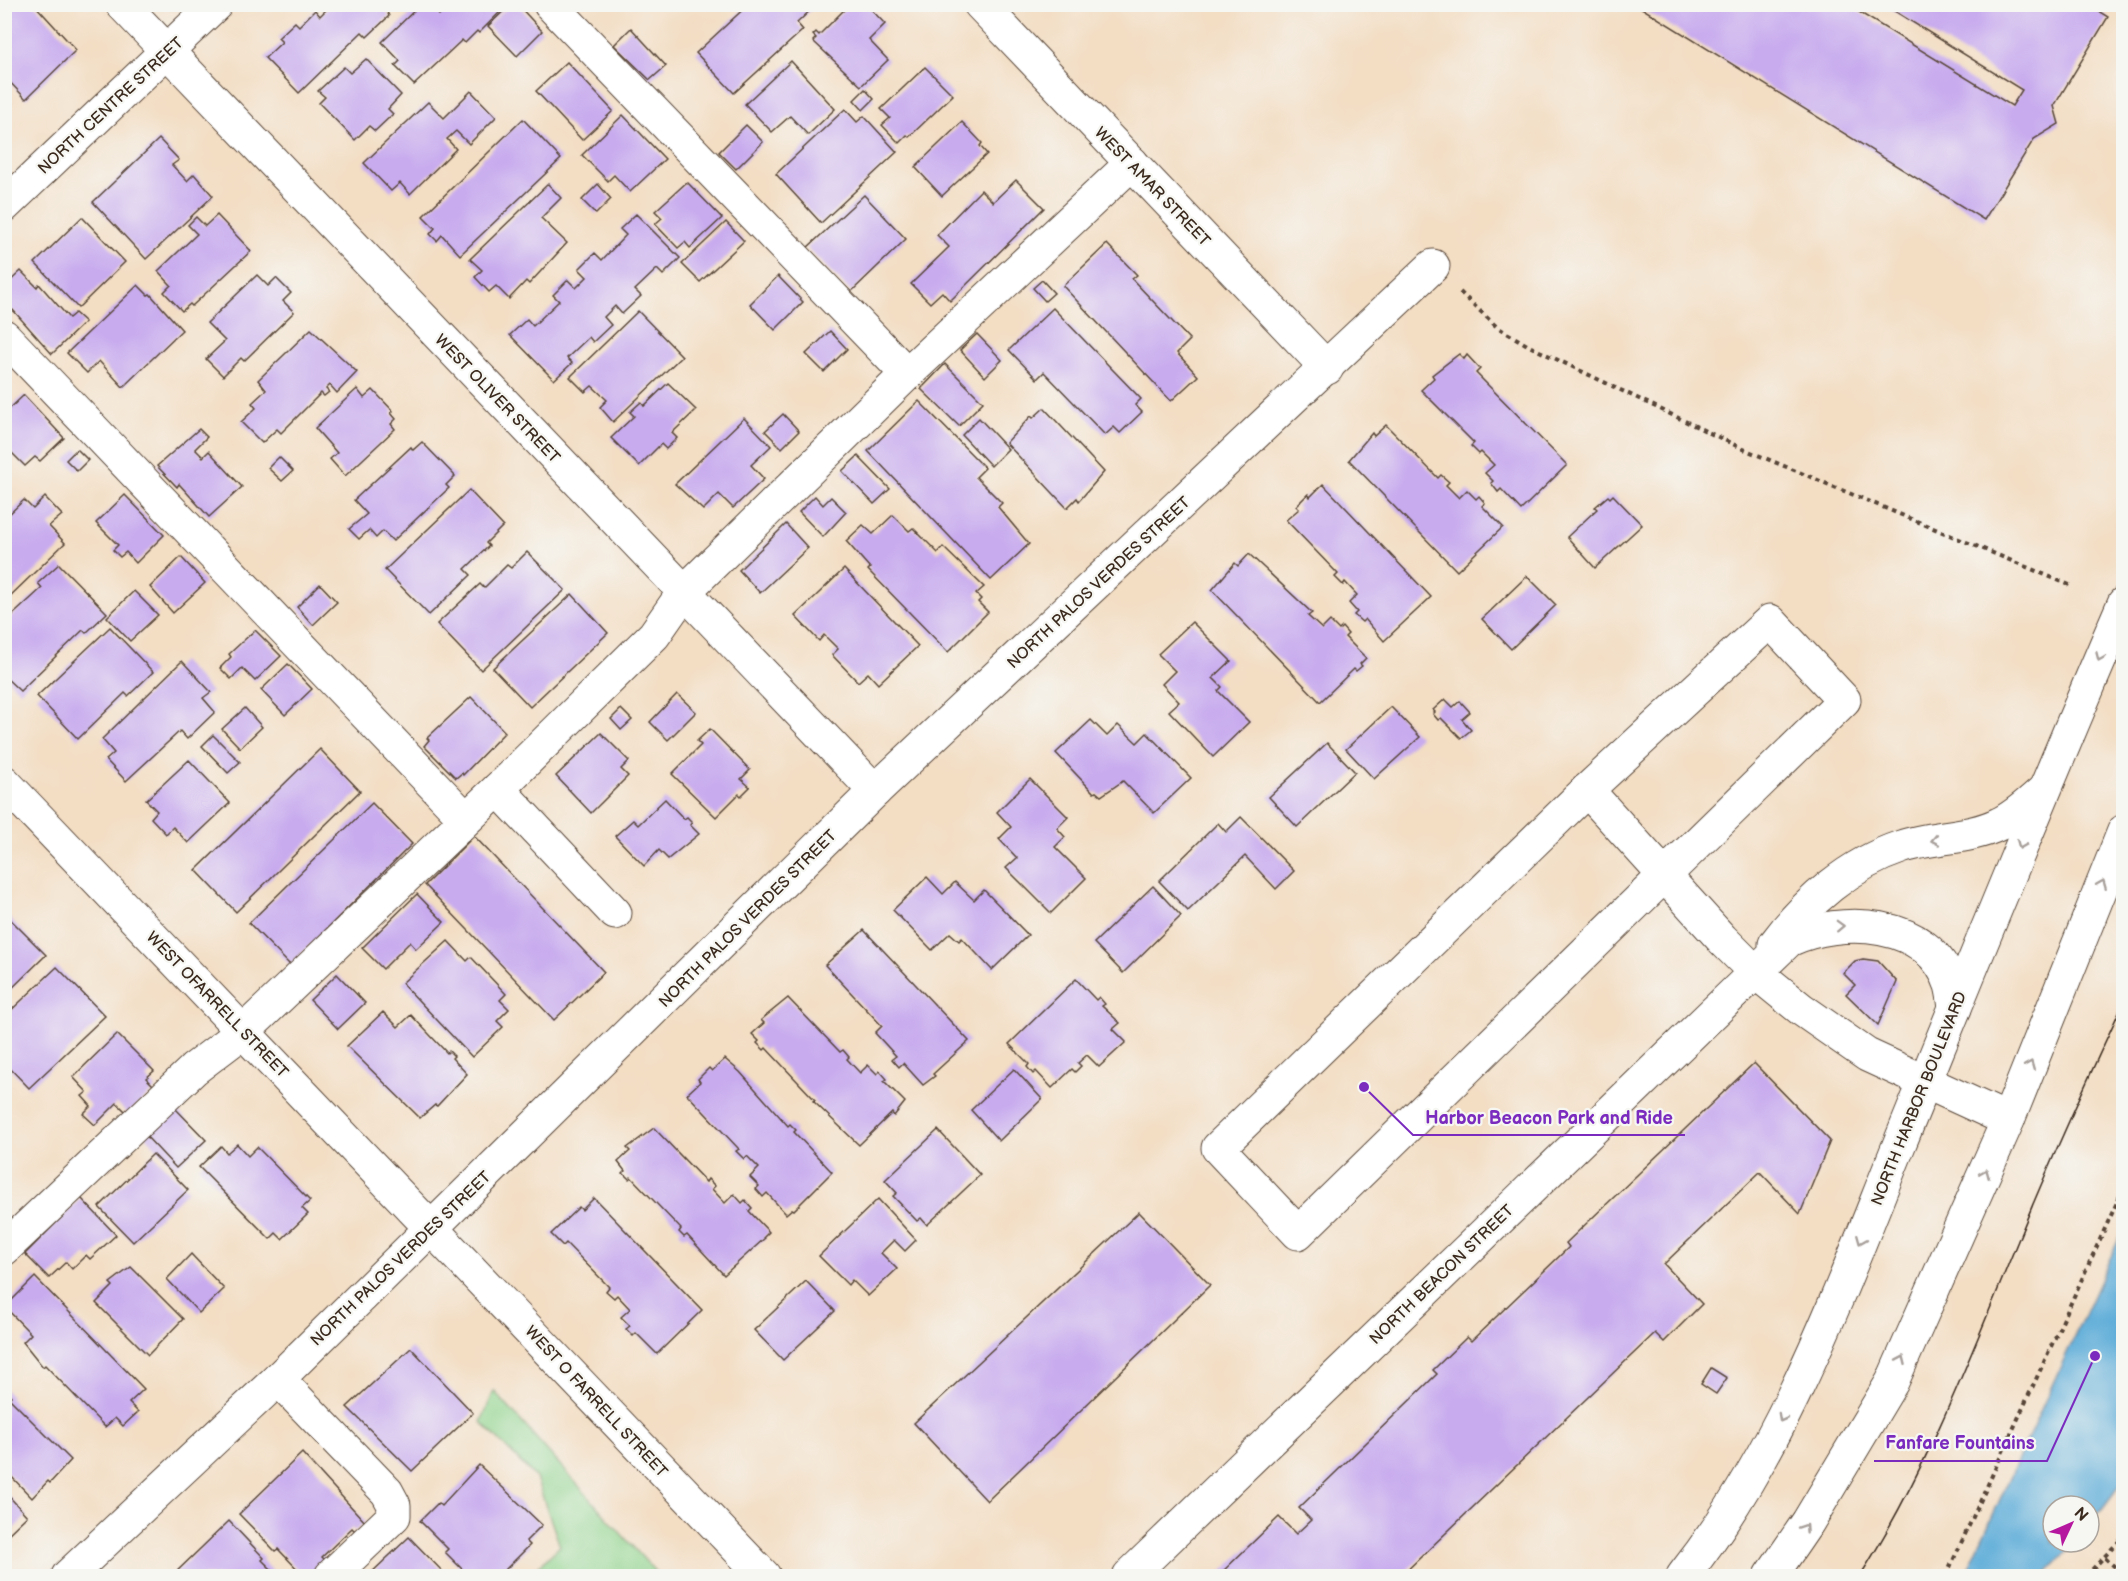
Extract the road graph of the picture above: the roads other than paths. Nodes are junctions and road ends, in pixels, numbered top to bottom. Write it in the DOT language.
graph roads {
  1 [pos="122,4"];
  2 [pos="216,4"];
  3 [pos="550,4"];
  4 [pos="980,4"];
  5 [pos="167,52"];
  6 [pos="1131,163"];
  7 [pos="4,206"];
  8 [pos="1433,266"];
  9 [pos="4,336"];
  10 [pos="1327,368"];
  11 [pos="907,374"];
  12 [pos="684,592"];
  13 [pos="2124,603"];
  14 [pos="4,782"];
  15 [pos="498,789"];
  16 [pos="1587,790"];
  17 [pos="875,791"];
  18 [pos="2043,791"];
  19 [pos="466,819"];
  20 [pos="2124,831"];
  21 [pos="1663,873"];
  22 [pos="615,913"];
  23 [pos="1754,972"];
  24 [pos="1955,1008"];
  25 [pos="244,1031"];
  26 [pos="1926,1081"];
  27 [pos="2008,1120"];
  28 [pos="431,1226"];
  29 [pos="7,1242"];
  30 [pos="278,1379"];
  31 [pos="85,1571"];
  32 [pos="332,1576"];
  33 [pos="764,1576"];
  34 [pos="1129,1576"];
  35 [pos="1683,1576"];
  36 [pos="1771,1576"];
  1 -- 5 [label="street, WEST OLIVER STREET"];
  2 -- 5 [label="street, NORTH CENTRE STREET"];
  3 -- 11 [label="street"];
  4 -- 6 [label="street, WEST AMAR STREET"];
  5 -- 7 [label="street, NORTH CENTRE STREET"];
  5 -- 12 [label="street, WEST OLIVER STREET"];
  6 -- 10 [label="street, WEST AMAR STREET"];
  6 -- 11 [label="street"];
  8 -- 10 [label="street, NORTH PALOS VERDES STREET"];
  9 -- 19 [label="street"];
  10 -- 17 [label="street, NORTH PALOS VERDES STREET"];
  11 -- 12 [label="street"];
  12 -- 15 [label="street"];
  12 -- 17 [label="street, WEST OLIVER STREET"];
  13 -- 18 [label="street, NORTH HARBOR BOULEVARD, one-way"];
  14 -- 25 [label="street, WEST OFARRELL STREET"];
  15 -- 19 [label="street"];
  15 -- 22 [label="street"];
  16 -- 21 [label="street"];
  16 -- 21 [label="street"];
  16 -- 21 [label="street"];
  17 -- 28 [label="street, NORTH PALOS VERDES STREET"];
  18 -- 23 [label="street, NORTH BEACON STREET, one-way"];
  18 -- 24 [label="street, NORTH HARBOR BOULEVARD, one-way"];
  19 -- 25 [label="street"];
  27 -- 20 [label="street, one-way"];
  21 -- 23 [label="street"];
  23 -- 24 [label="street, NORTH BEACON STREET, one-way"];
  23 -- 26 [label="street"];
  23 -- 34 [label="street, NORTH BEACON STREET"];
  24 -- 26 [label="street, NORTH HARBOR BOULEVARD"];
  25 -- 28 [label="street, WEST OFARRELL STREET"];
  25 -- 29 [label="street"];
  26 -- 27 [label="street"];
  26 -- 35 [label="street, NORTH HARBOR BOULEVARD, one-way"];
  36 -- 27 [label="street, one-way"];
  28 -- 30 [label="street, NORTH PALOS VERDES STREET"];
  28 -- 33 [label="street, WEST O FARRELL STREET"];
  30 -- 31 [label="street, NORTH PALOS VERDES STREET"];
  30 -- 32 [label="street"];
}
